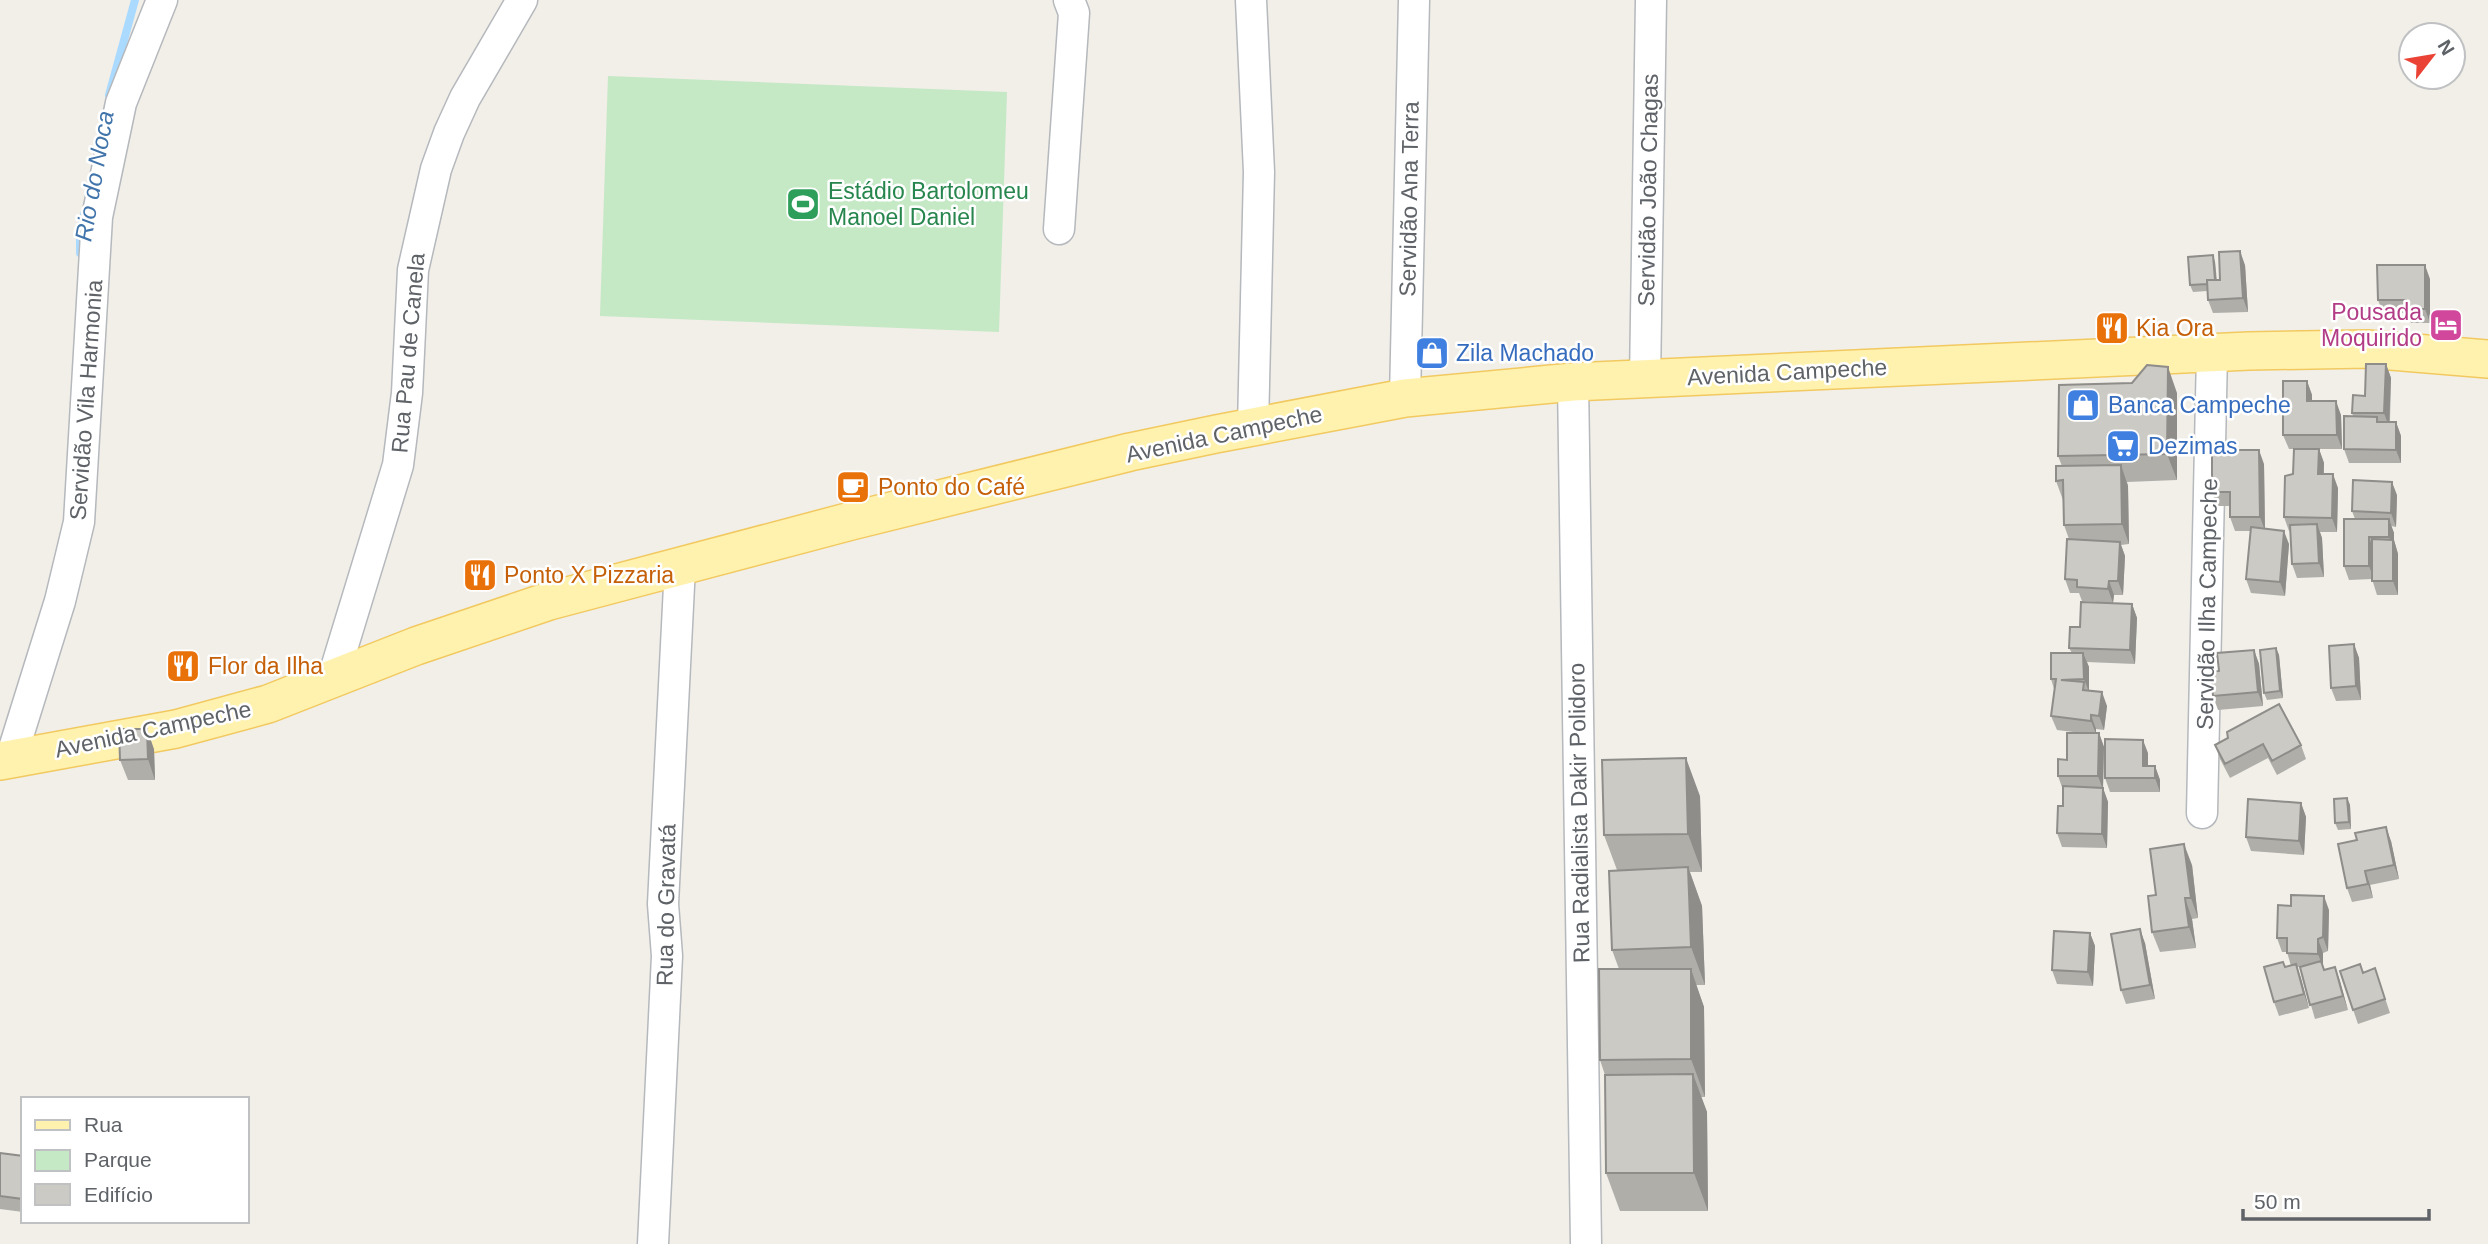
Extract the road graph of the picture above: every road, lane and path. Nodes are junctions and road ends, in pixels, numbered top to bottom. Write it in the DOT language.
graph roads {
  1 [pos="162,0"];
  2 [pos="522,0"];
  3 [pos="1069,0"];
  4 [pos="1251,0"];
  5 [pos="1414,0"];
  6 [pos="1651,0"];
  7 [pos="1059,229"];
  8 [pos="2212,353"];
  9 [pos="2488,359"];
  10 [pos="1644,380"];
  11 [pos="1573,382"];
  12 [pos="1405,398"];
  13 [pos="1253,427"];
  14 [pos="680,566"];
  15 [pos="333,678"];
  16 [pos="6,760"];
  17 [pos="2202,813"];
  18 [pos="653,1244"];
  19 [pos="1586,1244"];
  1 -- 16 [label="street, Servidão Vila Harmonia"];
  2 -- 15 [label="street, Rua Pau de Canela"];
  3 -- 7 [label="street"];
  4 -- 13 [label="street"];
  5 -- 12 [label="street, Servidão Ana Terra"];
  6 -- 10 [label="street, Servidão João Chagas"];
  8 -- 9 [label="main road, Avenida Campeche"];
  8 -- 10 [label="main road, Avenida Campeche"];
  8 -- 17 [label="street, Servidão Ilha Campeche"];
  10 -- 11 [label="main road, Avenida Campeche"];
  11 -- 12 [label="main road, Avenida Campeche"];
  11 -- 19 [label="street, Rua Radialista Dakir Polidoro"];
  12 -- 13 [label="main road, Avenida Campeche"];
  13 -- 14 [label="main road, Avenida Campeche"];
  14 -- 15 [label="main road, Avenida Campeche"];
  14 -- 18 [label="street, Rua do Gravatá"];
  15 -- 16 [label="main road, Avenida Campeche"];
}
